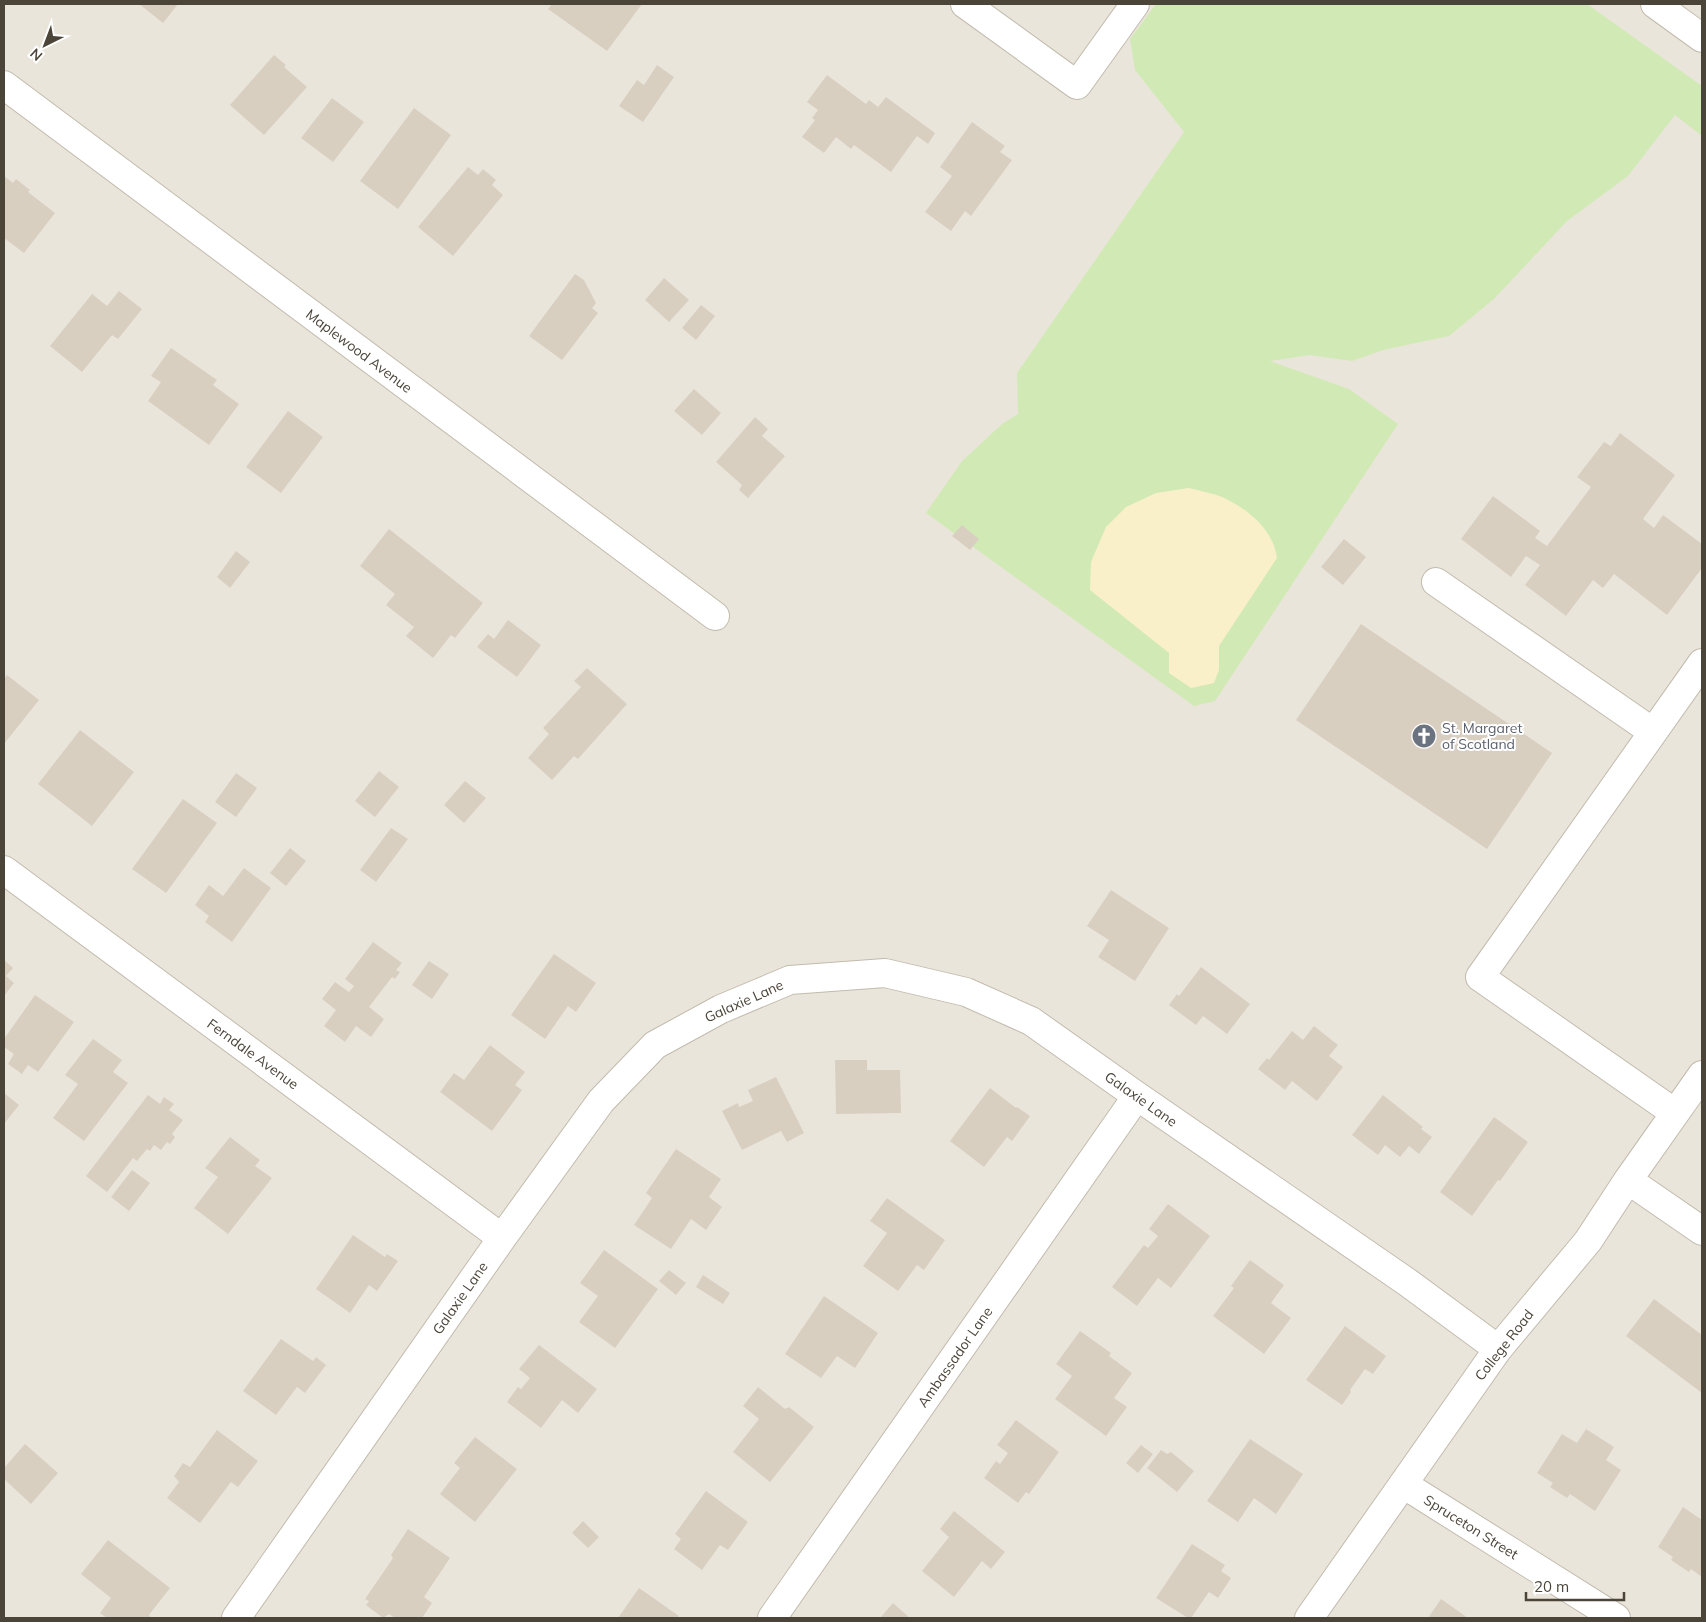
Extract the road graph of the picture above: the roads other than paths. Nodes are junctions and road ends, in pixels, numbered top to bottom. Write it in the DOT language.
graph roads {
  1 [pos="965,4"];
  2 [pos="1135,4"];
  3 [pos="1655,4"];
  4 [pos="1702,38"];
  5 [pos="4,85"];
  6 [pos="1436,582"];
  7 [pos="715,616"];
  8 [pos="1702,663"];
  9 [pos="1653,732"];
  10 [pos="4,870"];
  11 [pos="1702,1075"];
  12 [pos="1137,1096"];
  13 [pos="1675,1113"];
  14 [pos="1628,1180"];
  15 [pos="1702,1231"];
  16 [pos="502,1238"];
  17 [pos="1498,1349"];
  18 [pos="1403,1484"];
  19 [pos="236,1618"];
  20 [pos="772,1618"];
  21 [pos="1309,1618"];
  22 [pos="1616,1618"];
  1 -- 2 [label="street"];
  3 -- 4 [label="street"];
  5 -- 7 [label="street, Maplewood Avenue"];
  6 -- 9 [label="street"];
  8 -- 9 [label="street"];
  9 -- 13 [label="street"];
  10 -- 16 [label="street, Ferndale Avenue"];
  11 -- 13 [label="street, College Road"];
  12 -- 16 [label="street, Galaxie Lane"];
  12 -- 17 [label="street, Galaxie Lane"];
  12 -- 20 [label="street, Ambassador Lane"];
  13 -- 14 [label="street, College Road"];
  14 -- 15 [label="street"];
  14 -- 17 [label="street, College Road"];
  16 -- 19 [label="street, Galaxie Lane"];
  17 -- 18 [label="street, College Road"];
  18 -- 21 [label="street, College Road"];
  18 -- 22 [label="street, Spruceton Street"];
}
